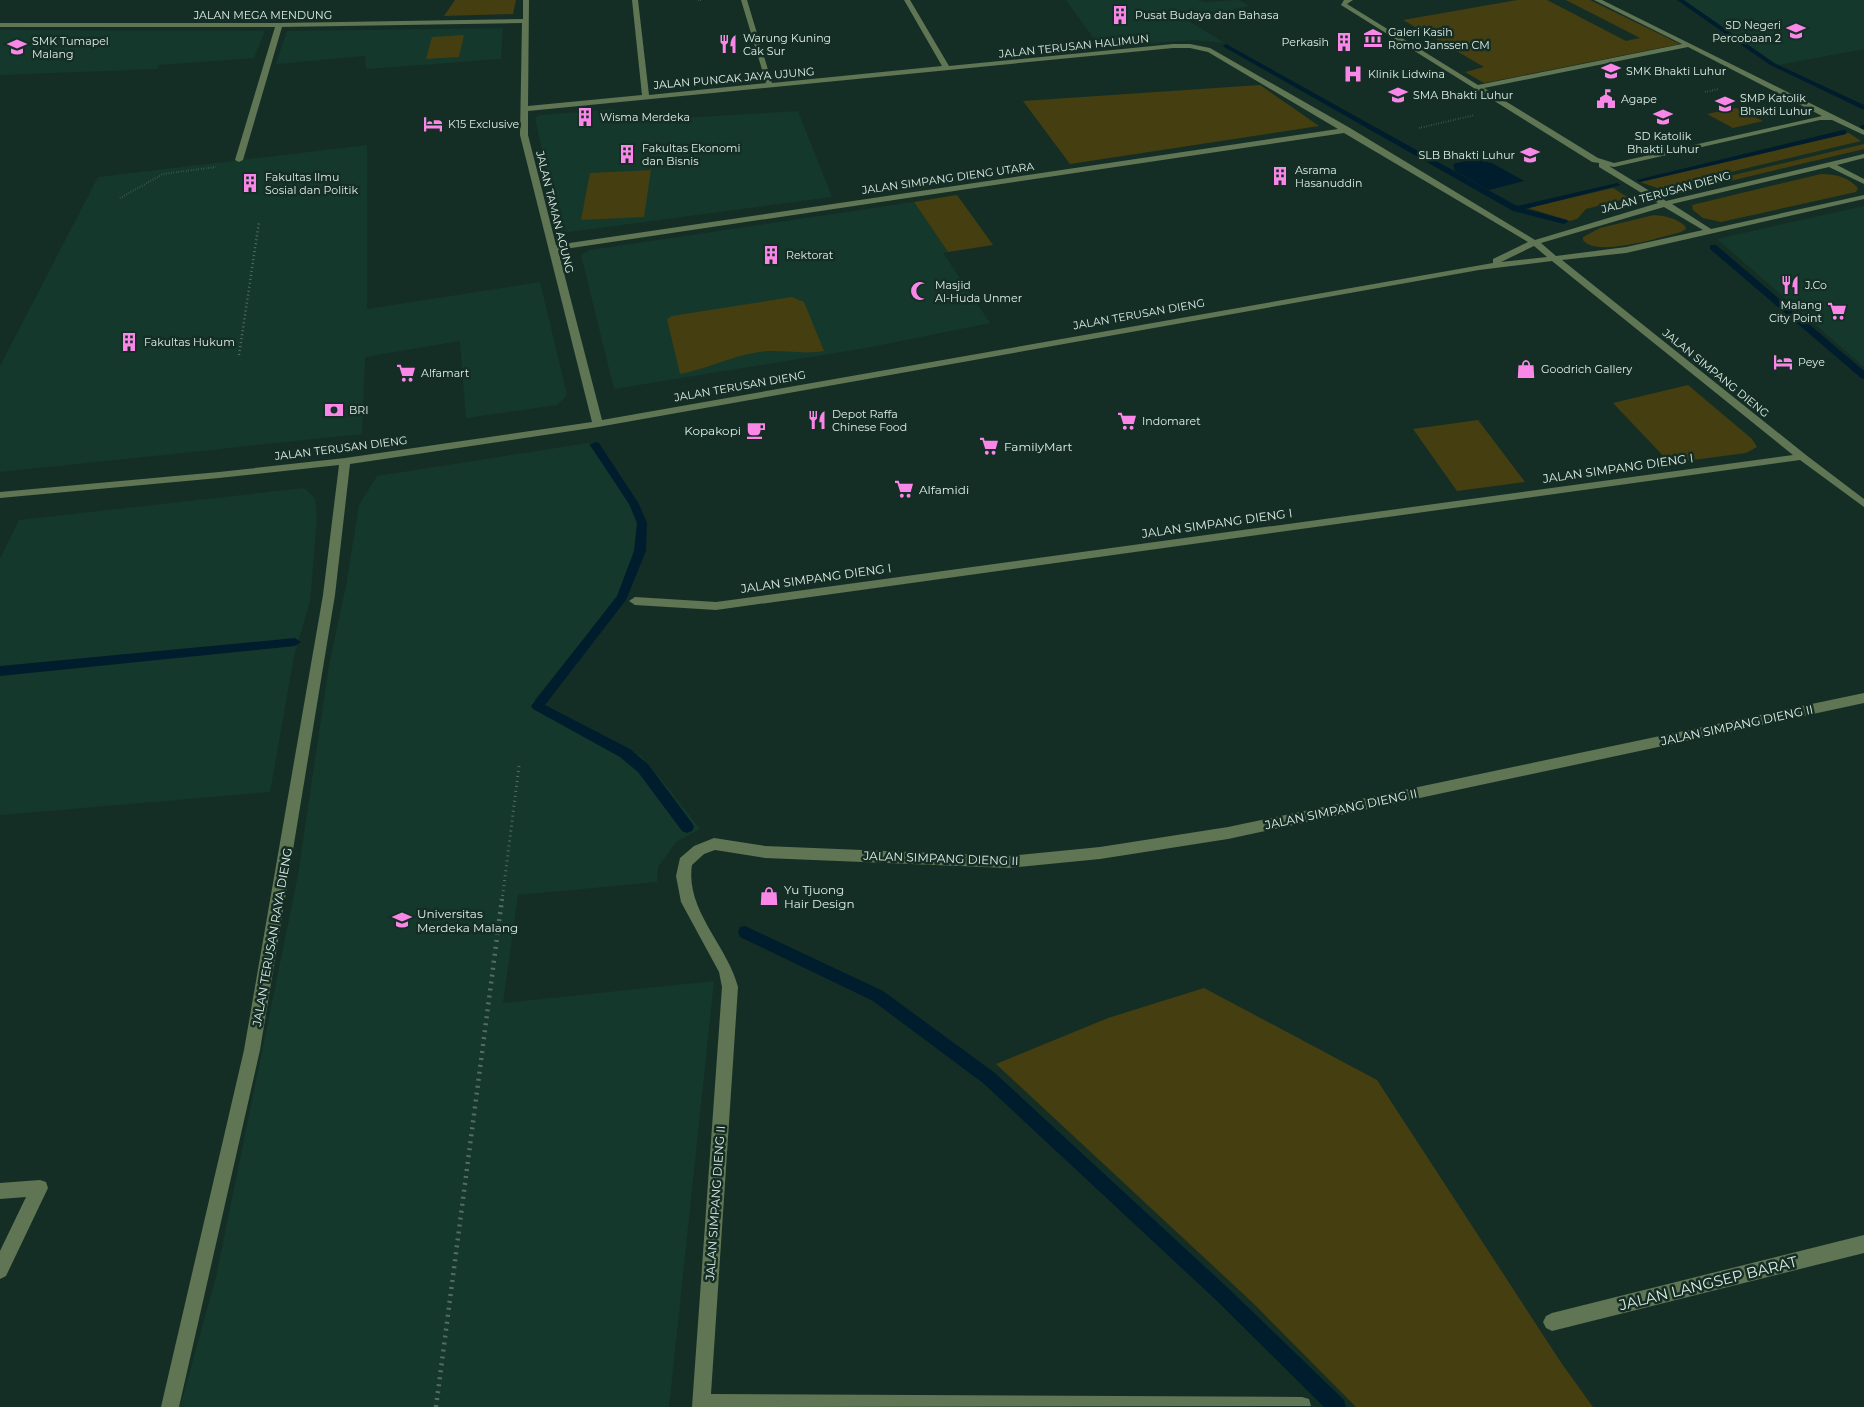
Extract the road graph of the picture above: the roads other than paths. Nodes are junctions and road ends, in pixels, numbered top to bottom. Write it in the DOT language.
graph roads {
  1 [pos="526,0"];
  2 [pos="635,0"];
  3 [pos="744,0"];
  4 [pos="907,0"];
  5 [pos="1350,0"];
  6 [pos="1597,0"];
  7 [pos="526,22"];
  8 [pos="0,25"];
  9 [pos="279,25"];
  10 [pos="1690,46"];
  11 [pos="947,69"];
  12 [pos="770,86"];
  13 [pos="1479,87"];
  14 [pos="646,98"];
  15 [pos="523,109"];
  16 [pos="1833,118"];
  17 [pos="1347,130"];
  18 [pos="1864,134"];
  19 [pos="1864,156"];
  20 [pos="239,160"];
  21 [pos="1595,160"];
  22 [pos="1830,164"];
  23 [pos="1864,182"];
  24 [pos="1864,197"];
  25 [pos="1665,204"];
  26 [pos="1710,232"];
  27 [pos="1535,243"];
  28 [pos="552,248"];
  29 [pos="1555,259"];
  30 [pos="1480,267"];
  31 [pos="598,424"];
  32 [pos="1802,457"];
  33 [pos="345,461"];
  34 [pos="0,495"];
  35 [pos="1864,504"];
  36 [pos="635,601"];
  37 [pos="1864,698"];
  38 [pos="0,1192"];
  39 [pos="1864,1244"];
  40 [pos="0,1270"];
  41 [pos="1552,1322"];
  42 [pos="702,1405"];
  43 [pos="1302,1406"];
  44 [pos="170,1407"];
  1 -- 7 [label="street, JALAN TAMAN AGUNG"];
  2 -- 14 [label="street"];
  3 -- 12 [label="street"];
  4 -- 11 [label="street"];
  5 -- 13 [label="street"];
  6 -- 10 [label="street"];
  7 -- 9 [label="street, JALAN MEGA MENDUNG"];
  7 -- 15 [label="street, JALAN TAMAN AGUNG"];
  8 -- 9 [label="street, JALAN MEGA MENDUNG"];
  9 -- 20 [label="street"];
  10 -- 13 [label="street"];
  10 -- 16 [label="street"];
  11 -- 12 [label="street, JALAN PUNCAK JAYA UJUNG"];
  11 -- 17 [label="street, JALAN TERUSAN HALIMUN"];
  12 -- 14 [label="street, JALAN PUNCAK JAYA UJUNG"];
  13 -- 21 [label="street"];
  14 -- 15 [label="street, JALAN PUNCAK JAYA UJUNG"];
  15 -- 28 [label="street, JALAN TAMAN AGUNG"];
  16 -- 18 [label="street"];
  16 -- 21 [label="street"];
  17 -- 27 [label="street"];
  17 -- 28 [label="street, JALAN SIMPANG DIENG UTARA"];
  19 -- 22 [label="street, JALAN TERUSAN DIENG"];
  21 -- 25 [label="street"];
  22 -- 23 [label="street"];
  22 -- 25 [label="street, JALAN TERUSAN DIENG"];
  24 -- 26 [label="street, JALAN TERUSAN DIENG"];
  25 -- 26 [label="street"];
  25 -- 27 [label="street, JALAN TERUSAN DIENG"];
  26 -- 29 [label="street, JALAN TERUSAN DIENG"];
  27 -- 29 [label="street, JALAN SIMPANG DIENG"];
  27 -- 30 [label="street, JALAN TERUSAN DIENG"];
  28 -- 31 [label="street, JALAN TAMAN AGUNG"];
  29 -- 30 [label="street, JALAN TERUSAN DIENG"];
  29 -- 32 [label="street, JALAN SIMPANG DIENG"];
  30 -- 31 [label="street, JALAN TERUSAN DIENG"];
  31 -- 33 [label="street, JALAN TERUSAN DIENG"];
  32 -- 35 [label="street, JALAN SIMPANG DIENG"];
  32 -- 36 [label="street, JALAN SIMPANG DIENG I"];
  33 -- 34 [label="street, JALAN TERUSAN DIENG"];
  33 -- 44 [label="street, JALAN TERUSAN RAYA DIENG"];
  37 -- 42 [label="street, JALAN SIMPANG DIENG II"];
  38 -- 40 [label="street"];
  39 -- 41 [label="street, JALAN LANGSEP BARAT"];
  42 -- 43 [label="street"];
}
